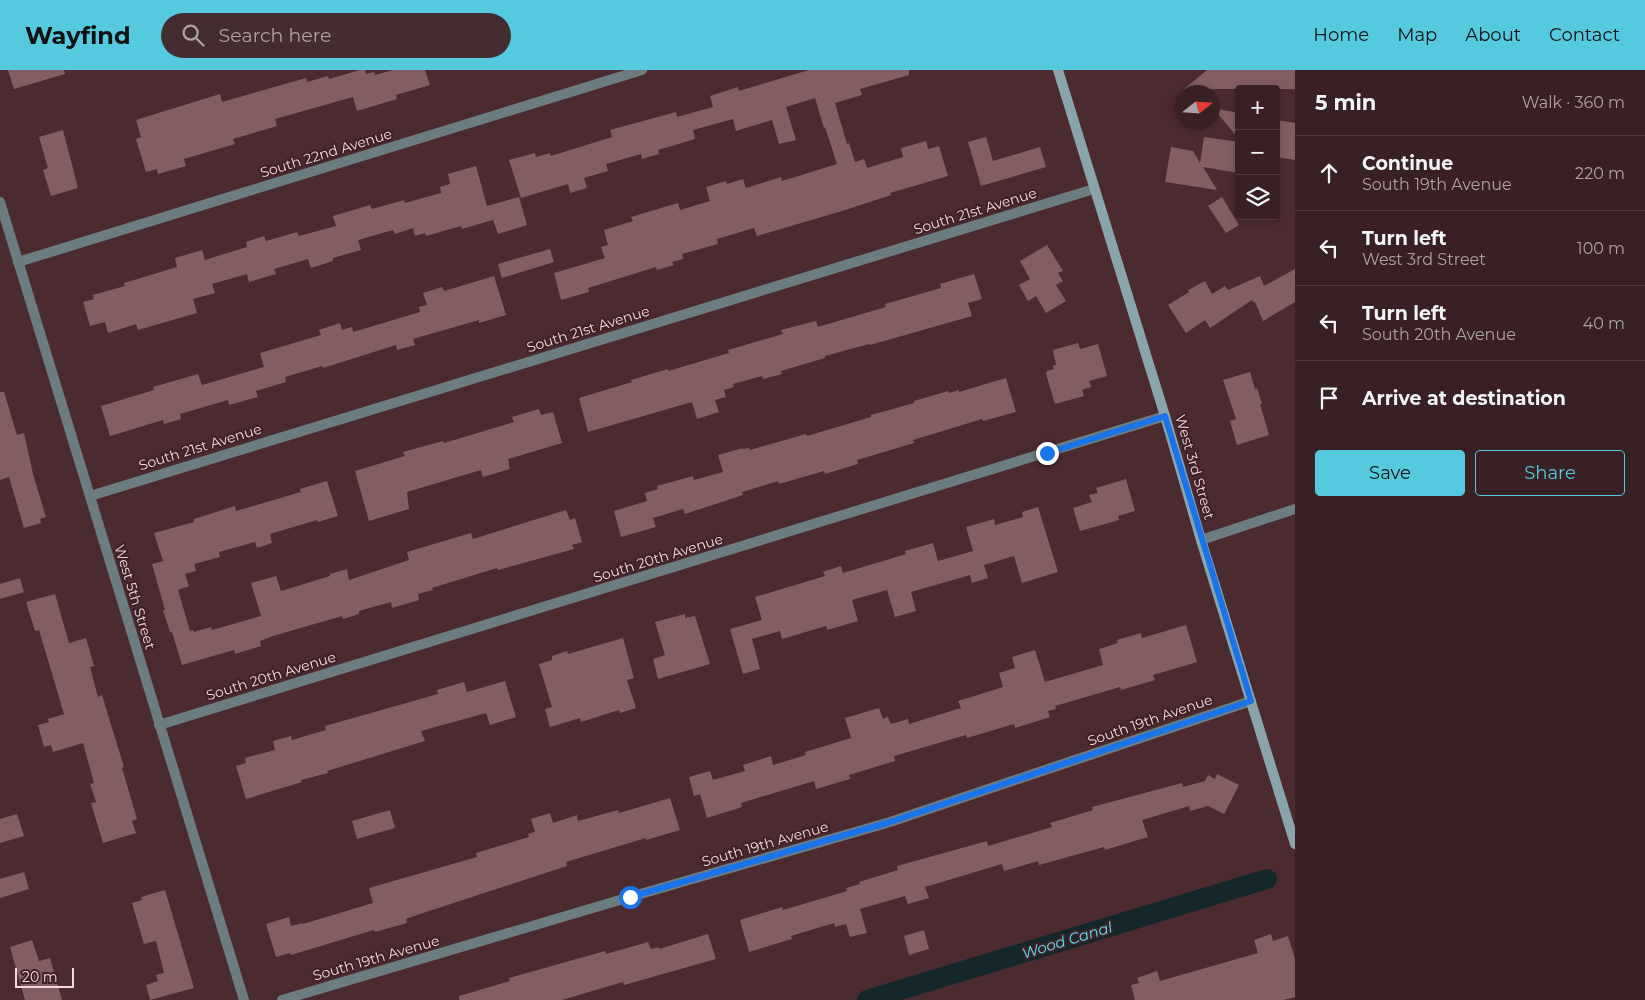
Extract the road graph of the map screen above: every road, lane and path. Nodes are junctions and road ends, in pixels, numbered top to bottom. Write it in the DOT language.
graph roads {
  1 [pos="642,70"];
  2 [pos="1058,70"];
  3 [pos="1094,189"];
  4 [pos="0,202"];
  5 [pos="18,262"];
  6 [pos="1165,416"];
  7 [pos="90,496"];
  8 [pos="1295,509"];
  9 [pos="1202,540"];
  10 [pos="1251,701"];
  11 [pos="160,725"];
  12 [pos="1295,844"];
  13 [pos="244,1000"];
  14 [pos="282,1000"];
  1 -- 5 [label="street, South 22nd Avenue"];
  2 -- 3 [label="street, West 3rd Street"];
  3 -- 6 [label="street, West 3rd Street"];
  3 -- 7 [label="street, South 21st Avenue"];
  4 -- 5 [label="street, West 5th Street"];
  5 -- 7 [label="street, West 5th Street"];
  6 -- 9 [label="street, West 3rd Street"];
  6 -- 11 [label="street, South 20th Avenue"];
  7 -- 11 [label="street, West 5th Street"];
  8 -- 9 [label="street"];
  9 -- 10 [label="street, West 3rd Street"];
  10 -- 12 [label="street, West 3rd Street"];
  10 -- 14 [label="street, South 19th Avenue"];
  11 -- 13 [label="street, West 5th Street"];
}
